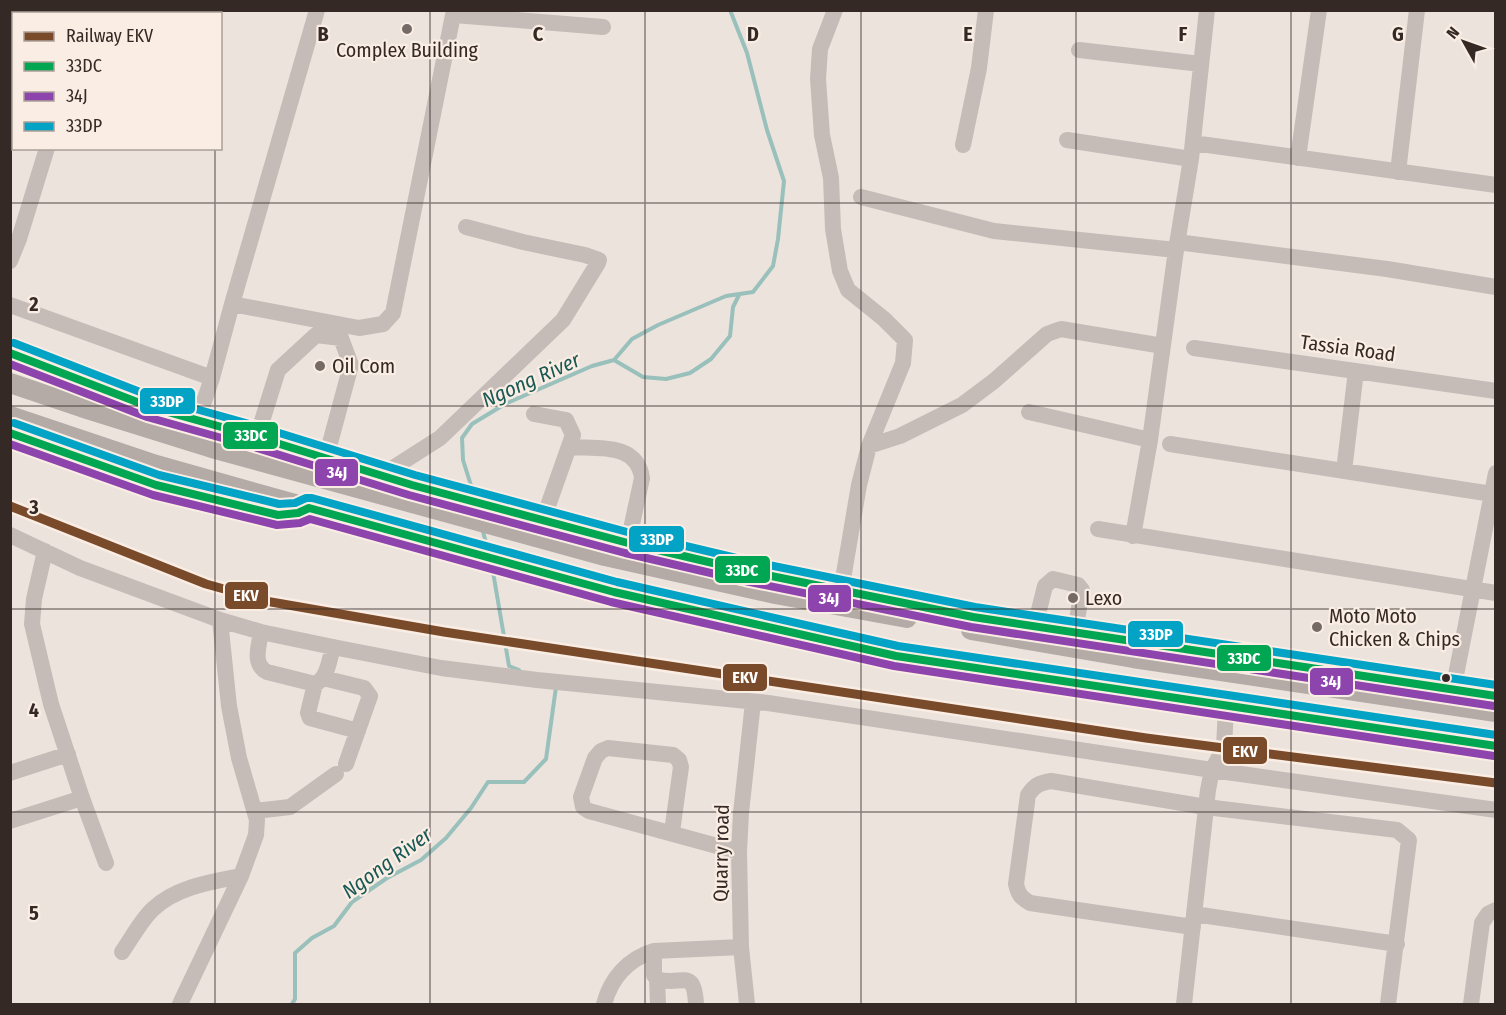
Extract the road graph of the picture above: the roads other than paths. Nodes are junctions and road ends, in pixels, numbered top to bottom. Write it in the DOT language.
graph roads {
  1 [pos="316,10"];
  2 [pos="835,10"];
  3 [pos="986,10"];
  4 [pos="1207,10"];
  5 [pos="1319,10"];
  6 [pos="1417,10"];
  7 [pos="454,13"];
  8 [pos="603,27"];
  9 [pos="1079,50"];
  10 [pos="1201,64"];
  11 [pos="1067,140"];
  12 [pos="963,145"];
  13 [pos="46,150"];
  14 [pos="1192,151"];
  15 [pos="1298,158"];
  16 [pos="1398,172"];
  17 [pos="1496,185"];
  18 [pos="861,197"];
  19 [pos="466,227"];
  20 [pos="1177,246"];
  21 [pos="10,261"];
  22 [pos="1496,287"];
  23 [pos="231,304"];
  24 [pos="10,305"];
  25 [pos="1163,346"];
  26 [pos="1194,348"];
  27 [pos="10,353"];
  28 [pos="1356,371"];
  29 [pos="212,378"];
  30 [pos="10,383"];
  31 [pos="1496,391"];
  32 [pos="1029,412"];
  33 [pos="534,414"];
  34 [pos="10,416"];
  35 [pos="198,419"];
  36 [pos="10,433"];
  37 [pos="257,437"];
  38 [pos="1150,440"];
  39 [pos="1170,444"];
  40 [pos="869,446"];
  41 [pos="570,447"];
  42 [pos="326,458"];
  43 [pos="1344,471"];
  44 [pos="1496,473"];
  45 [pos="382,475"];
  46 [pos="411,493"];
  47 [pos="1492,495"];
  48 [pos="309,508"];
  49 [pos="543,520"];
  50 [pos="515,522"];
  51 [pos="1098,529"];
  52 [pos="10,535"];
  53 [pos="1133,536"];
  54 [pos="634,544"];
  55 [pos="45,551"];
  56 [pos="659,569"];
  57 [pos="1472,590"];
  58 [pos="841,591"];
  59 [pos="1496,593"];
  60 [pos="973,617"];
  61 [pos="220,621"];
  62 [pos="941,625"];
  63 [pos="1035,626"];
  64 [pos="261,632"];
  65 [pos="1075,632"];
  66 [pos="333,647"];
  67 [pos="319,681"];
  68 [pos="1453,690"];
  69 [pos="1496,696"];
  70 [pos="753,702"];
  71 [pos="1226,707"];
  72 [pos="1496,712"];
  73 [pos="358,731"];
  74 [pos="1496,746"];
  75 [pos="68,754"];
  76 [pos="1212,770"];
  77 [pos="10,773"];
  78 [pos="82,798"];
  79 [pos="1206,807"];
  80 [pos="1496,810"];
  81 [pos="255,811"];
  82 [pos="10,821"];
  83 [pos="672,832"];
  84 [pos="739,852"];
  85 [pos="106,863"];
  86 [pos="241,876"];
  87 [pos="1496,910"];
  88 [pos="1194,921"];
  89 [pos="1397,944"];
  90 [pos="741,947"];
  91 [pos="654,951"];
  92 [pos="122,952"];
  93 [pos="657,980"];
  94 [pos="180,1005"];
  95 [pos="604,1005"];
  96 [pos="658,1005"];
  97 [pos="696,1005"];
  98 [pos="747,1005"];
  99 [pos="1184,1005"];
  100 [pos="1388,1005"];
  101 [pos="1471,1005"];
  1 -- 23 [label="street"];
  2 -- 40 [label="street"];
  3 -- 12 [label="street"];
  4 -- 10 [label="street"];
  5 -- 15 [label="street"];
  6 -- 16 [label="street"];
  7 -- 8 [label="street"];
  7 -- 23 [label="street"];
  9 -- 10 [label="street"];
  10 -- 14 [label="street"];
  11 -- 14 [label="street"];
  13 -- 21 [label="street"];
  14 -- 15 [label="street"];
  14 -- 20 [label="street"];
  15 -- 16 [label="street"];
  16 -- 17 [label="street"];
  18 -- 20 [label="street"];
  19 -- 45 [label="street"];
  20 -- 22 [label="street"];
  20 -- 25 [label="street"];
  23 -- 29 [label="street"];
  24 -- 29 [label="street"];
  25 -- 38 [label="street"];
  25 -- 40 [label="street"];
  26 -- 28 [label="street, Tassia Road"];
  27 -- 35 [label="main road"];
  28 -- 31 [label="street, Tassia Road"];
  28 -- 43 [label="street"];
  29 -- 35 [label="street"];
  30 -- 46 [label="main road"];
  32 -- 38 [label="street"];
  33 -- 41 [label="street"];
  34 -- 48 [label="main road"];
  35 -- 37 [label="main road"];
  36 -- 48 [label="main road"];
  37 -- 42 [label="main road"];
  37 -- 42 [label="street"];
  38 -- 53 [label="street"];
  39 -- 43 [label="street"];
  40 -- 58 [label="street"];
  41 -- 49 [label="street"];
  41 -- 54 [label="street"];
  42 -- 45 [label="main road"];
  43 -- 47 [label="street"];
  44 -- 47 [label="street"];
  45 -- 46 [label="main road"];
  46 -- 50 [label="main road"];
  47 -- 57 [label="street"];
  48 -- 71 [label="main road"];
  49 -- 50 [label="main road"];
  49 -- 54 [label="main road"];
  50 -- 56 [label="main road"];
  51 -- 53 [label="street"];
  52 -- 55 [label="street"];
  53 -- 57 [label="street"];
  54 -- 56 [label="main road"];
  54 -- 58 [label="main road"];
  55 -- 61 [label="street"];
  55 -- 75 [label="street"];
  56 -- 62 [label="main road"];
  57 -- 59 [label="street"];
  57 -- 68 [label="street"];
  58 -- 60 [label="main road"];
  60 -- 62 [label="main road"];
  60 -- 63 [label="main road"];
  61 -- 64 [label="street"];
  61 -- 81 [label="street"];
  62 -- 72 [label="main road"];
  63 -- 65 [label="main road"];
  63 -- 65 [label="street"];
  64 -- 66 [label="street"];
  64 -- 67 [label="street"];
  65 -- 68 [label="main road"];
  66 -- 67 [label="street"];
  66 -- 70 [label="street"];
  67 -- 73 [label="street"];
  67 -- 73 [label="street"];
  68 -- 69 [label="main road"];
  70 -- 76 [label="street"];
  70 -- 84 [label="street, Quarry road"];
  71 -- 74 [label="main road"];
  71 -- 76 [label="street"];
  73 -- 81 [label="street"];
  75 -- 77 [label="street"];
  75 -- 78 [label="street"];
  76 -- 79 [label="street"];
  76 -- 80 [label="street"];
  78 -- 82 [label="street"];
  78 -- 85 [label="street"];
  79 -- 88 [label="street"];
  79 -- 88 [label="street"];
  79 -- 89 [label="street"];
  81 -- 86 [label="street"];
  83 -- 83 [label="street"];
  83 -- 84 [label="street"];
  84 -- 90 [label="street, Quarry road"];
  86 -- 92 [label="street"];
  86 -- 94 [label="street"];
  87 -- 101 [label="street"];
  88 -- 89 [label="street"];
  88 -- 99 [label="street"];
  89 -- 100 [label="street"];
  90 -- 91 [label="street"];
  90 -- 98 [label="street, Quarry road"];
  91 -- 93 [label="street"];
  91 -- 95 [label="street"];
  93 -- 96 [label="street"];
  93 -- 97 [label="street"];
}
